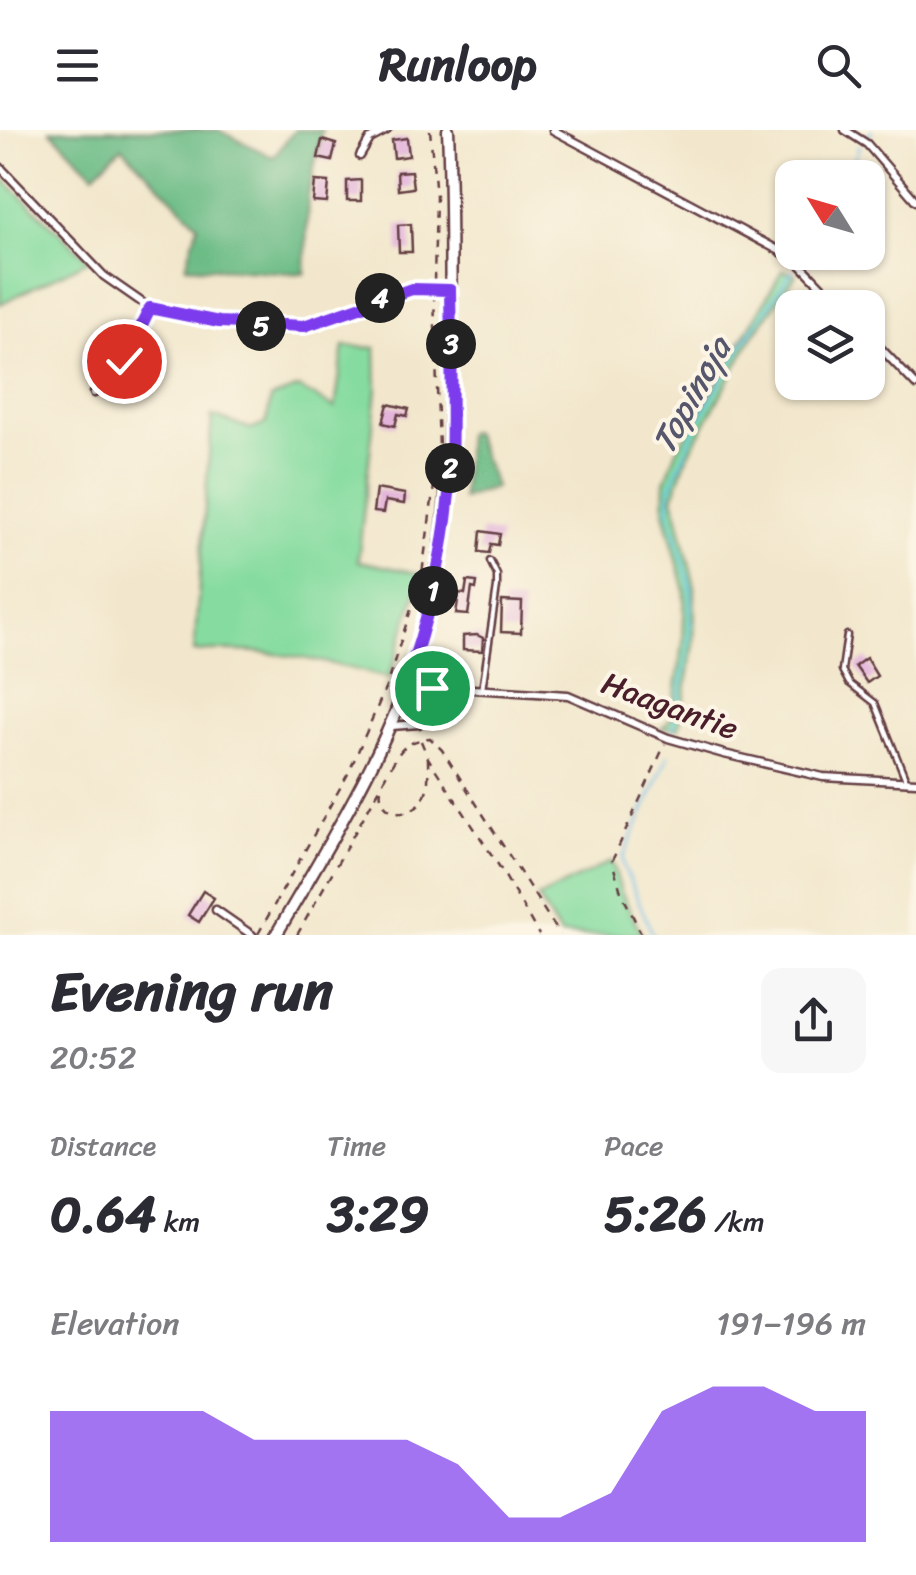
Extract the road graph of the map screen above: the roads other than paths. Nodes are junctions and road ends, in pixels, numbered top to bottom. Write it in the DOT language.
graph roads {
  1 [pos="386,130"];
  2 [pos="448,130"];
  3 [pos="553,130"];
  4 [pos="845,130"];
  5 [pos="360,156"];
  6 [pos="0,167"];
  7 [pos="916,202"];
  8 [pos="450,290"];
  9 [pos="825,290"];
  10 [pos="150,308"];
  11 [pos="885,353"];
  12 [pos="916,386"];
  13 [pos="94,394"];
  14 [pos="490,561"];
  15 [pos="847,636"];
  16 [pos="405,685"];
  17 [pos="432,688"];
  18 [pos="482,690"];
  19 [pos="389,726"];
  20 [pos="906,781"];
  21 [pos="916,782"];
  22 [pos="216,910"];
  23 [pos="255,935"];
  24 [pos="276,935"];
  1 -- 5 [label="street"];
  2 -- 8 [label="main road"];
  3 -- 9 [label="street"];
  4 -- 7 [label="street"];
  6 -- 10 [label="street"];
  8 -- 10 [label="street"];
  8 -- 16 [label="main road"];
  10 -- 13 [label="street"];
  11 -- 12 [label="street"];
  14 -- 18 [label="lane"];
  15 -- 20 [label="lane"];
  16 -- 17 [label="street, Haagantie"];
  16 -- 19 [label="main road"];
  17 -- 18 [label="street, Haagantie"];
  17 -- 19 [label="street"];
  18 -- 20 [label="street, Haagantie"];
  19 -- 24 [label="main road"];
  20 -- 21 [label="street, Haagantie"];
  22 -- 23 [label="street"];
}
